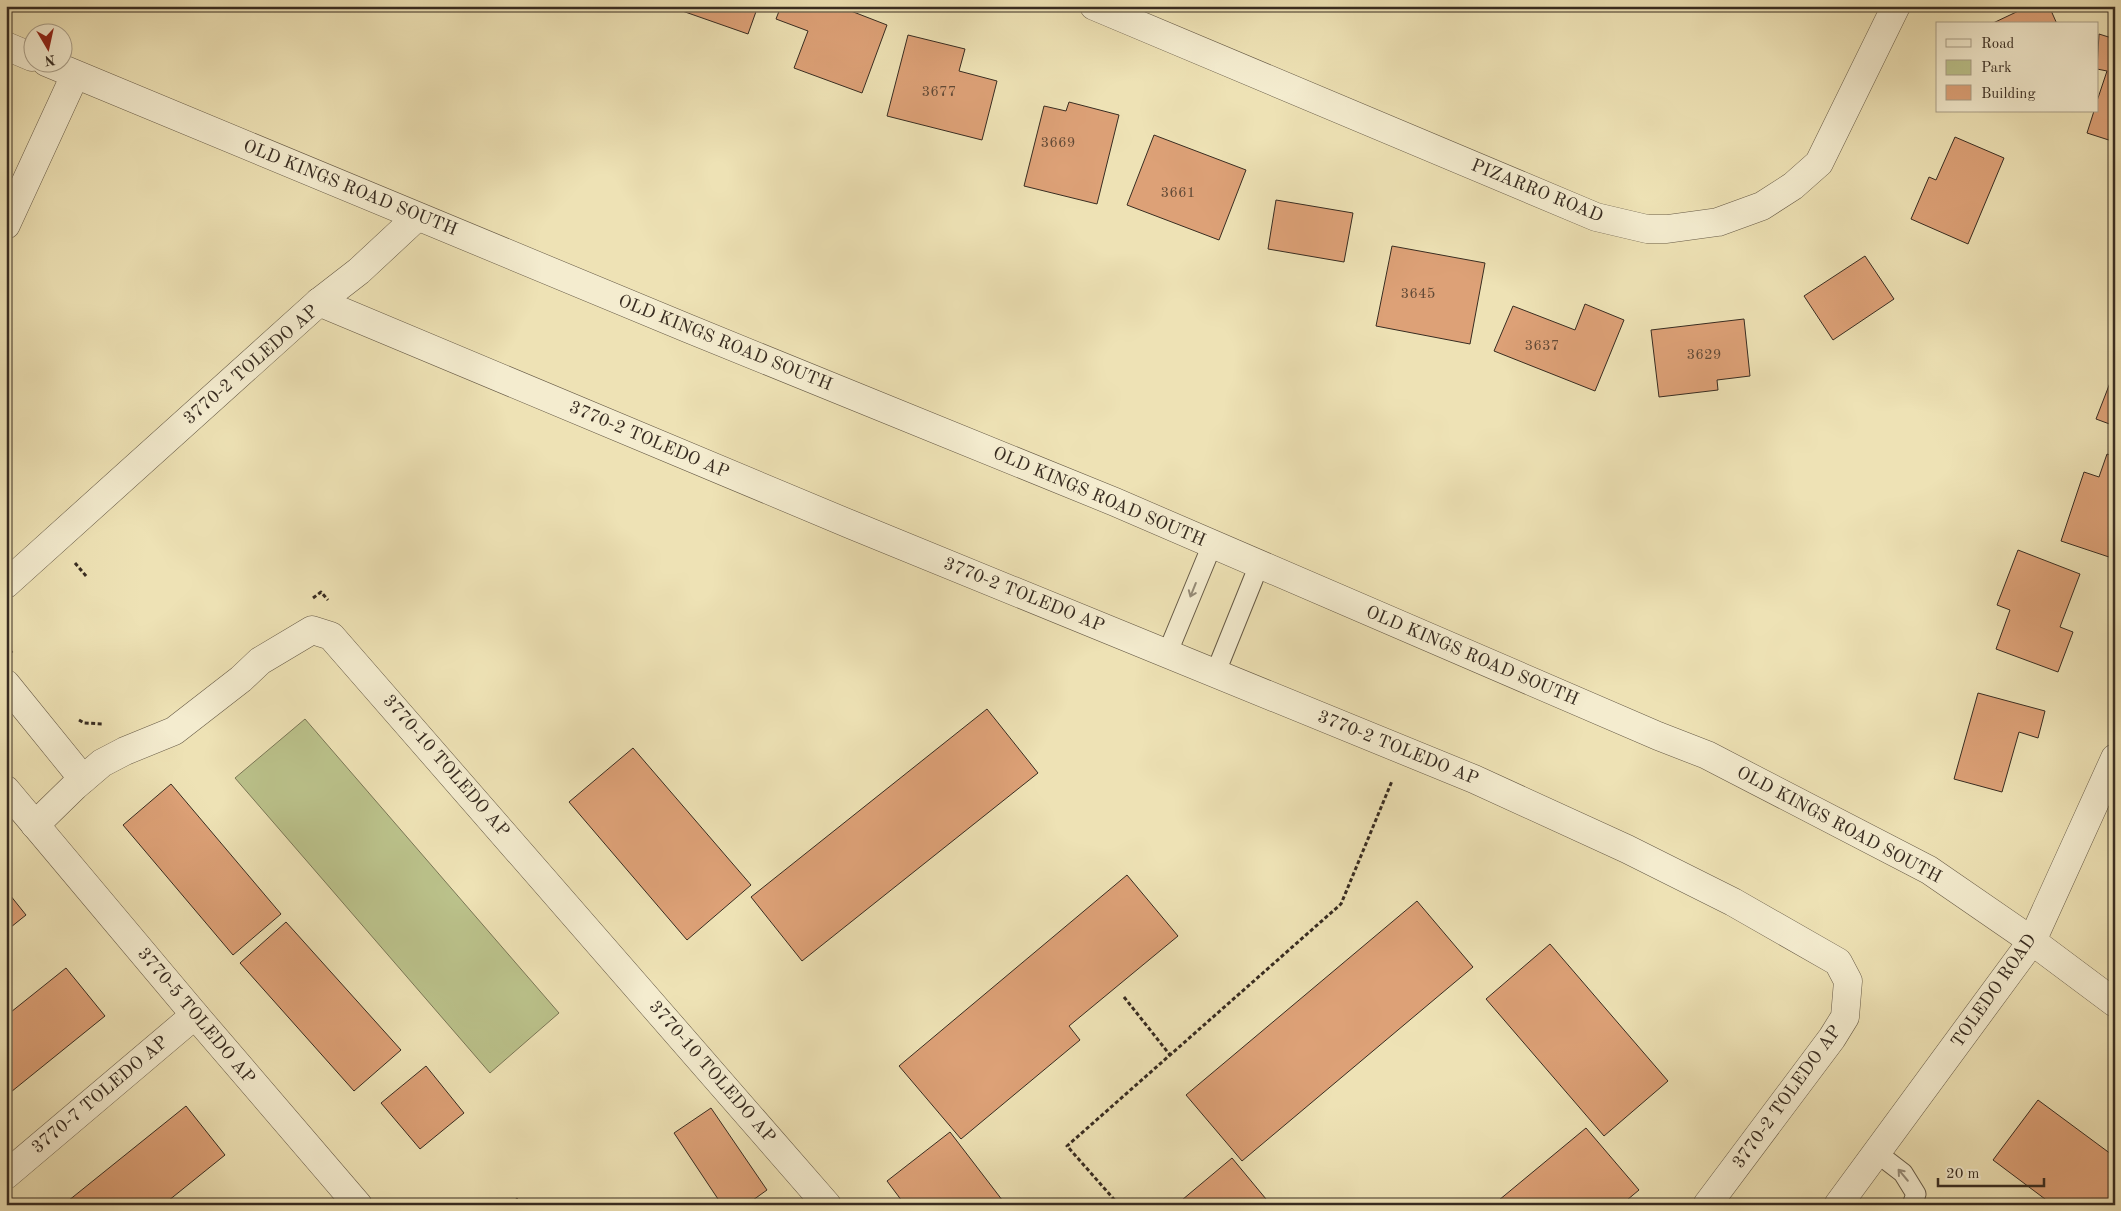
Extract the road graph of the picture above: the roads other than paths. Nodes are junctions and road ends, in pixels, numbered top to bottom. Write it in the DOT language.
graph roads {
  1 [pos="1094,6"];
  2 [pos="1896,6"];
  3 [pos="6,46"];
  4 [pos="22,53"];
  5 [pos="68,72"];
  6 [pos="75,75"];
  7 [pos="417,217"];
  8 [pos="6,225"];
  9 [pos="319,302"];
  10 [pos="1212,545"];
  11 [pos="1260,565"];
  12 [pos="6,584"];
  13 [pos="1167,654"];
  14 [pos="12,673"];
  15 [pos="1215,674"];
  16 [pos="2115,758"];
  17 [pos="83,779"];
  18 [pos="6,790"];
  19 [pos="35,825"];
  20 [pos="2032,941"];
  21 [pos="2115,1003"];
  22 [pos="195,1015"];
  23 [pos="1877,1153"];
  24 [pos="6,1175"];
  25 [pos="358,1205"];
  26 [pos="827,1205"];
  27 [pos="1707,1205"];
  28 [pos="1838,1205"];
  29 [pos="1912,1205"];
  1 -- 2 [label="street, PIZARRO ROAD"];
  3 -- 4 [label="street"];
  5 -- 6 [label="street, OLD KINGS ROAD SOUTH"];
  6 -- 7 [label="street, OLD KINGS ROAD SOUTH"];
  6 -- 8 [label="street"];
  7 -- 9 [label="street"];
  7 -- 10 [label="street, OLD KINGS ROAD SOUTH"];
  9 -- 12 [label="street, 3770-2 TOLEDO AP"];
  9 -- 13 [label="street, 3770-2 TOLEDO AP"];
  10 -- 11 [label="street, OLD KINGS ROAD SOUTH"];
  10 -- 13 [label="lane, one-way"];
  11 -- 15 [label="lane"];
  11 -- 20 [label="street, OLD KINGS ROAD SOUTH"];
  13 -- 15 [label="street, 3770-2 TOLEDO AP"];
  14 -- 17 [label="street"];
  15 -- 27 [label="street, 3770-2 TOLEDO AP"];
  16 -- 20 [label="street, TOLEDO ROAD"];
  17 -- 19 [label="street, 3770-10 TOLEDO AP"];
  17 -- 26 [label="street, 3770-10 TOLEDO AP"];
  18 -- 19 [label="street"];
  19 -- 22 [label="street, 3770-5 TOLEDO AP"];
  20 -- 21 [label="street, OLD KINGS ROAD SOUTH"];
  20 -- 23 [label="street, TOLEDO ROAD"];
  22 -- 24 [label="street, 3770-7 TOLEDO AP"];
  22 -- 25 [label="street, 3770-5 TOLEDO AP"];
  23 -- 28 [label="street, TOLEDO ROAD"];
  29 -- 23 [label="lane, one-way"];
}
